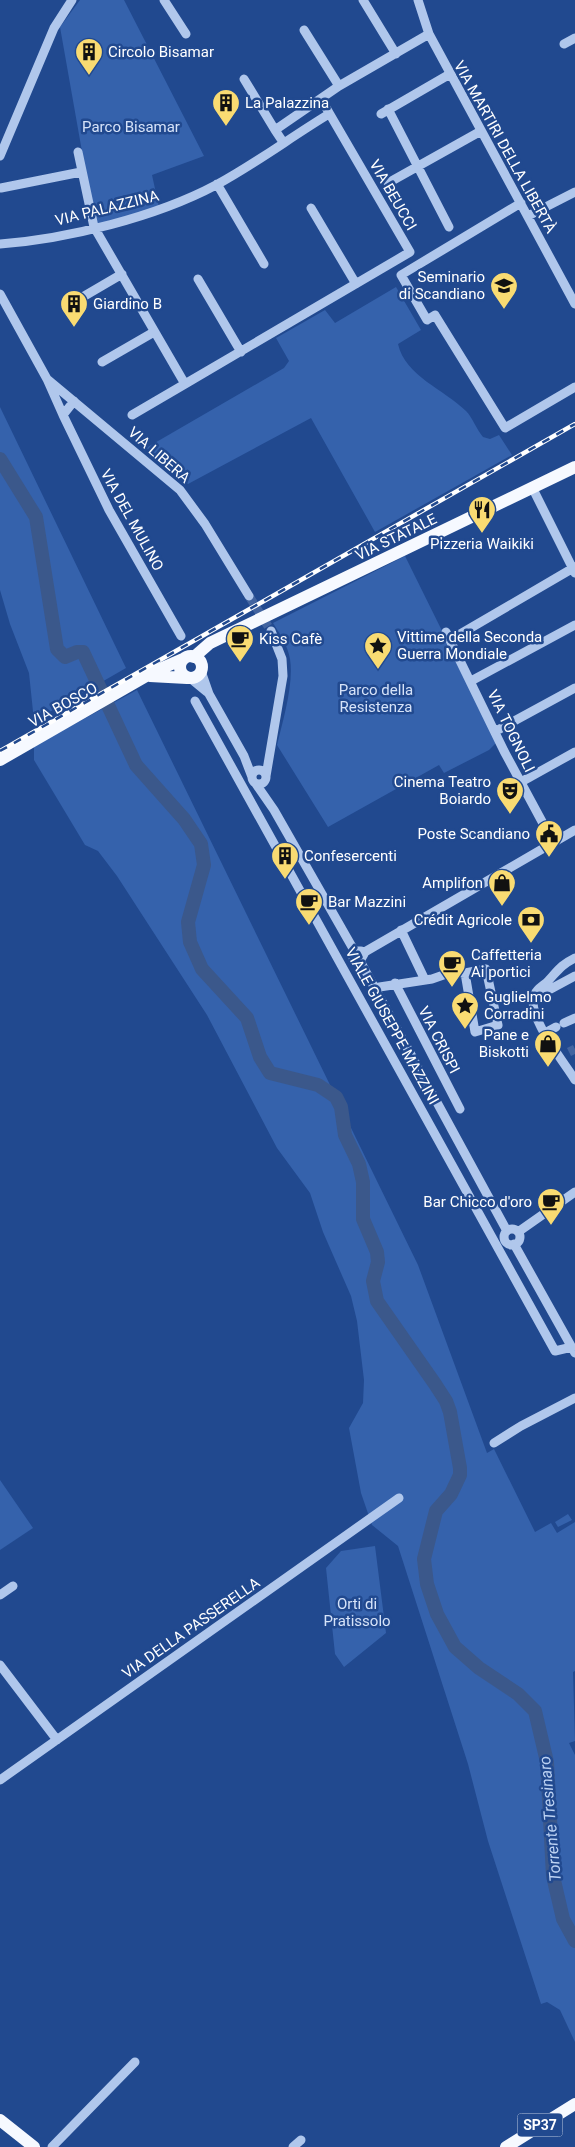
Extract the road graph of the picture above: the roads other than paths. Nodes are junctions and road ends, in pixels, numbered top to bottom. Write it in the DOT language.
graph roads {
  1 [pos="72,0"];
  2 [pos="164,0"];
  3 [pos="363,0"];
  4 [pos="418,0"];
  5 [pos="304,30"];
  6 [pos="186,34"];
  7 [pos="429,34"];
  8 [pos="575,38"];
  9 [pos="564,44"];
  10 [pos="396,54"];
  11 [pos="450,74"];
  12 [pos="244,79"];
  13 [pos="339,86"];
  14 [pos="321,99"];
  15 [pos="329,114"];
  16 [pos="275,130"];
  17 [pos="481,131"];
  18 [pos="283,142"];
  19 [pos="78,152"];
  20 [pos="0,156"];
  21 [pos="417,166"];
  22 [pos="81,172"];
  23 [pos="388,183"];
  24 [pos="217,184"];
  25 [pos="1,188"];
  26 [pos="575,192"];
  27 [pos="520,203"];
  28 [pos="311,208"];
  29 [pos="528,216"];
  30 [pos="94,227"];
  31 [pos="449,227"];
  32 [pos="0,244"];
  33 [pos="264,264"];
  34 [pos="122,274"];
  35 [pos="198,279"];
  36 [pos="356,284"];
  37 [pos="0,294"];
  38 [pos="575,304"];
  39 [pos="69,305"];
  40 [pos="154,332"];
  41 [pos="241,352"];
  42 [pos="102,362"];
  43 [pos="47,379"];
  44 [pos="185,384"];
  45 [pos="575,387"];
  46 [pos="74,401"];
  47 [pos="63,415"];
  48 [pos="132,415"];
  49 [pos="575,467"];
  50 [pos="532,489"];
  51 [pos="574,570"];
  52 [pos="248,596"];
  53 [pos="575,625"];
  54 [pos="271,632"];
  55 [pos="181,636"];
  56 [pos="195,664"];
  57 [pos="145,678"];
  58 [pos="188,678"];
  59 [pos="471,681"];
  60 [pos="575,688"];
  61 [pos="209,694"];
  62 [pos="195,701"];
  63 [pos="496,731"];
  64 [pos="575,752"];
  65 [pos="0,760"];
  66 [pos="259,776"];
  67 [pos="521,782"];
  68 [pos="575,830"];
  69 [pos="553,842"];
  70 [pos="401,930"];
  71 [pos="359,955"];
  72 [pos="575,958"];
  73 [pos="465,974"];
  74 [pos="575,976"];
  75 [pos="425,980"];
  76 [pos="395,984"];
  77 [pos="373,988"];
  78 [pos="534,998"];
  79 [pos="575,1018"];
  80 [pos="545,1033"];
  81 [pos="569,1052"];
  82 [pos="560,1057"];
  83 [pos="575,1080"];
  84 [pos="460,1108"];
  85 [pos="575,1192"];
  86 [pos="507,1231"];
  87 [pos="518,1232"];
  88 [pos="514,1244"];
  89 [pos="573,1350"];
  90 [pos="575,1398"];
  91 [pos="494,1443"];
  92 [pos="399,1498"];
  93 [pos="13,1586"];
  94 [pos="0,1595"];
  95 [pos="0,1665"];
  96 [pos="57,1740"];
  97 [pos="0,1780"];
  98 [pos="135,2062"];
  99 [pos="575,2104"];
  100 [pos="0,2120"];
  101 [pos="301,2140"];
  102 [pos="34,2147"];
  103 [pos="52,2147"];
  104 [pos="293,2147"];
  105 [pos="506,2147"];
  1 -- 20 [label="street"];
  2 -- 6 [label="street"];
  3 -- 10 [label="street"];
  4 -- 7 [label="street, VIA MARTIRI DELLA LIBERTÀ"];
  5 -- 13 [label="street"];
  7 -- 10 [label="street"];
  7 -- 11 [label="street, VIA MARTIRI DELLA LIBERTÀ"];
  8 -- 9 [label="street"];
  10 -- 13 [label="street"];
  11 -- 17 [label="street, VIA MARTIRI DELLA LIBERTÀ"];
  11 -- 21 [label="street"];
  12 -- 16 [label="street"];
  13 -- 14 [label="street"];
  14 -- 15 [label="street, VIA BEUCCI"];
  14 -- 16 [label="street"];
  15 -- 18 [label="street, VIA PALAZZINA"];
  15 -- 36 [label="street, VIA BEUCCI"];
  16 -- 18 [label="street"];
  17 -- 21 [label="street"];
  17 -- 27 [label="street, VIA MARTIRI DELLA LIBERTÀ"];
  18 -- 24 [label="street, VIA PALAZZINA"];
  19 -- 22 [label="street"];
  21 -- 23 [label="street"];
  21 -- 31 [label="street"];
  22 -- 25 [label="street"];
  22 -- 30 [label="street"];
  24 -- 30 [label="street, VIA PALAZZINA"];
  24 -- 33 [label="street"];
  26 -- 29 [label="street"];
  27 -- 29 [label="street, VIA MARTIRI DELLA LIBERTÀ"];
  27 -- 45 [label="street"];
  28 -- 36 [label="street"];
  29 -- 38 [label="street, VIA MARTIRI DELLA LIBERTÀ"];
  30 -- 32 [label="street, VIA PALAZZINA"];
  30 -- 34 [label="street"];
  34 -- 39 [label="street"];
  34 -- 40 [label="street"];
  35 -- 41 [label="street"];
  36 -- 41 [label="street, VIA BEUCCI"];
  37 -- 43 [label="street, VIA DEL MULINO"];
  40 -- 42 [label="street"];
  40 -- 44 [label="street"];
  41 -- 44 [label="street, VIA BEUCCI"];
  43 -- 46 [label="street, VIA LIBERA"];
  43 -- 47 [label="street, VIA DEL MULINO"];
  44 -- 48 [label="street, VIA BEUCCI"];
  46 -- 47 [label="street"];
  46 -- 52 [label="street, VIA LIBERA"];
  47 -- 55 [label="street, VIA DEL MULINO"];
  49 -- 50 [label="main road, VIA STATALE"];
  50 -- 51 [label="street"];
  50 -- 56 [label="main road, VIA STATALE"];
  51 -- 59 [label="street, VIA TOGNOLI"];
  53 -- 59 [label="street"];
  54 -- 66 [label="street"];
  56 -- 57 [label="main road, VIA STATALE"];
  56 -- 58 [label="main road, VIA STATALE"];
  56 -- 58 [label="main road"];
  56 -- 61 [label="street, VIALE GIUSEPPE MAZZINI"];
  57 -- 58 [label="main road"];
  57 -- 65 [label="main road, VIA BOSCO"];
  58 -- 61 [label="street, VIALE GIUSEPPE MAZZINI"];
  59 -- 63 [label="street, VIA TOGNOLI"];
  60 -- 63 [label="street"];
  61 -- 66 [label="street, VIALE GIUSEPPE MAZZINI"];
  62 -- 89 [label="street, VIALE GIUSEPPE MAZZINI"];
  63 -- 67 [label="street, VIA TOGNOLI"];
  64 -- 67 [label="street"];
  66 -- 71 [label="street, VIALE GIUSEPPE MAZZINI"];
  67 -- 69 [label="street, VIA TOGNOLI"];
  68 -- 69 [label="street"];
  69 -- 70 [label="street"];
  70 -- 71 [label="street"];
  70 -- 75 [label="street"];
  71 -- 77 [label="street, VIALE GIUSEPPE MAZZINI"];
  72 -- 78 [label="street"];
  73 -- 73 [label="street"];
  73 -- 75 [label="street"];
  74 -- 78 [label="street"];
  75 -- 76 [label="street"];
  76 -- 77 [label="street"];
  76 -- 84 [label="street, VIA CRISPI"];
  77 -- 86 [label="street, VIALE GIUSEPPE MAZZINI"];
  78 -- 80 [label="street"];
  79 -- 80 [label="street"];
  80 -- 82 [label="street"];
  81 -- 82 [label="street"];
  82 -- 83 [label="street"];
  85 -- 87 [label="street"];
  86 -- 87 [label="street"];
  86 -- 88 [label="street"];
  87 -- 88 [label="street"];
  88 -- 89 [label="street, VIALE GIUSEPPE MAZZINI"];
  90 -- 91 [label="street"];
  92 -- 96 [label="street, VIA DELLA PASSERELLA"];
  93 -- 94 [label="street"];
  95 -- 96 [label="street"];
  96 -- 97 [label="street, VIA DELLA PASSERELLA"];
  98 -- 103 [label="street"];
  99 -- 105 [label="main road, SP37"];
  100 -- 102 [label="main road"];
  101 -- 104 [label="street"];
}
